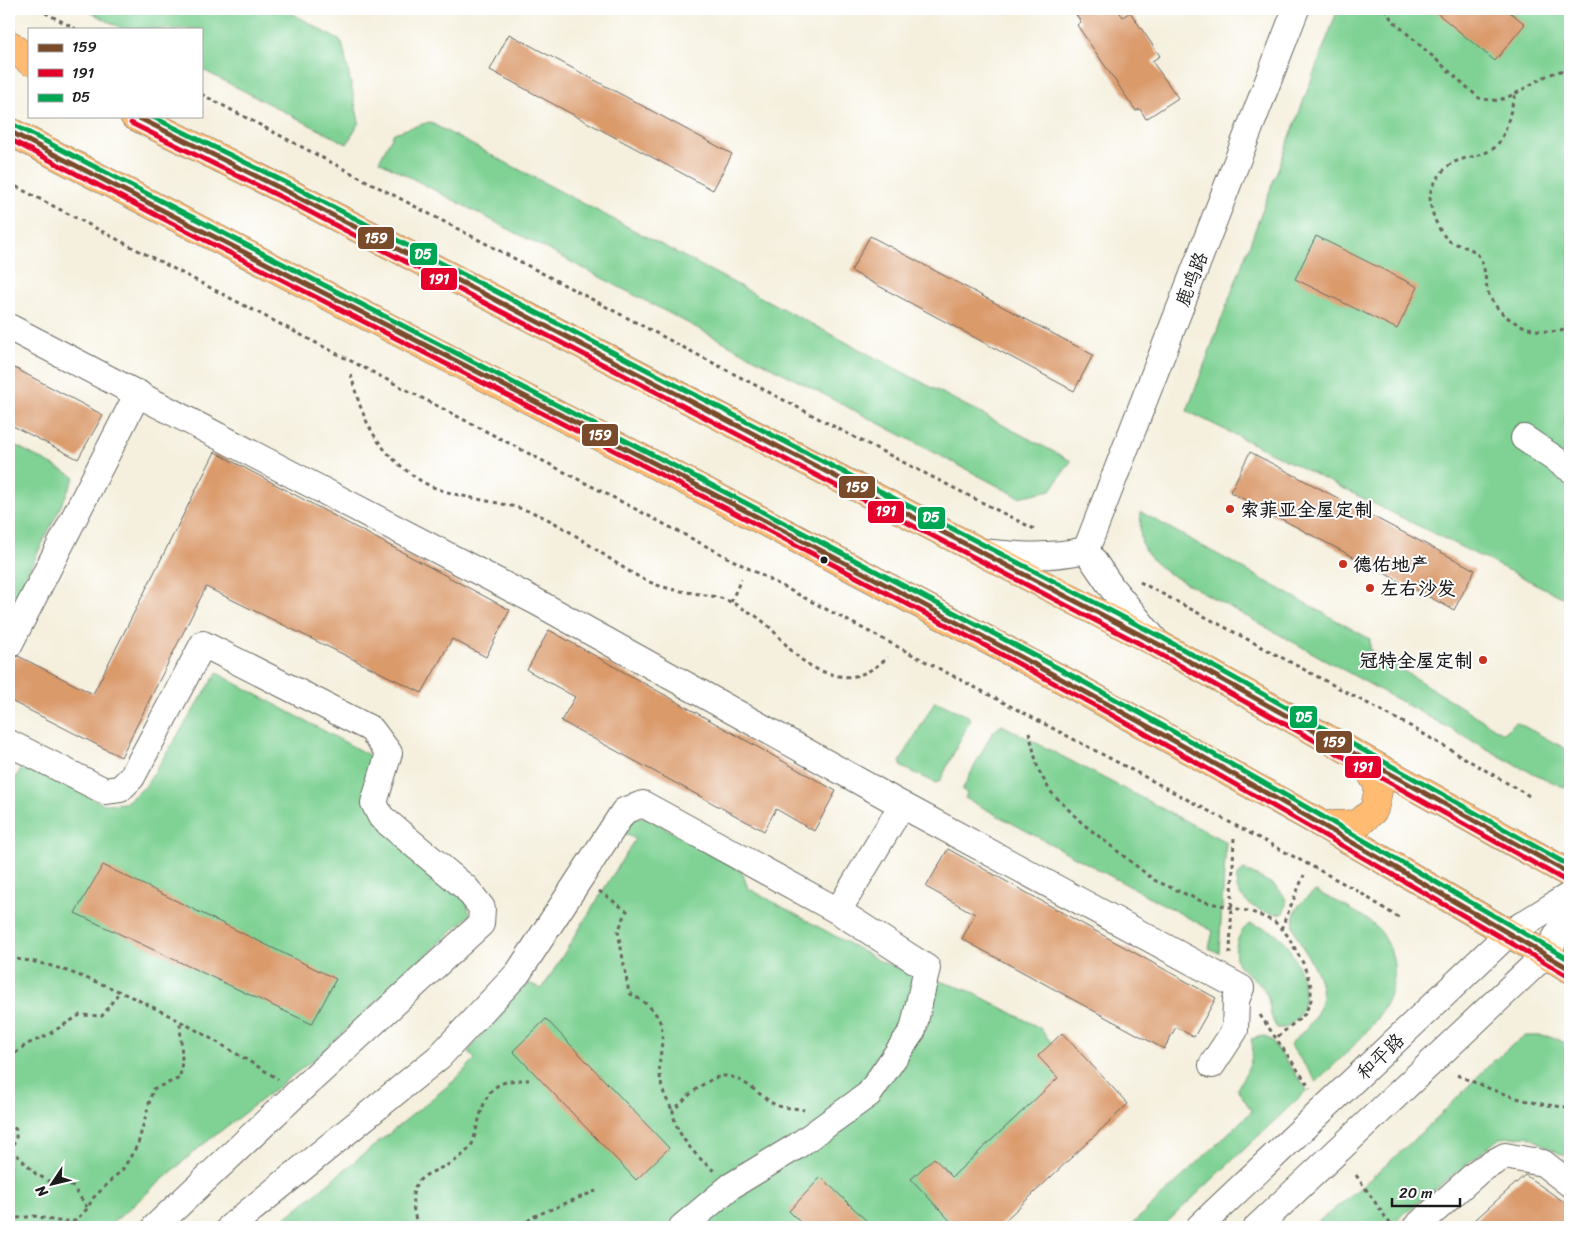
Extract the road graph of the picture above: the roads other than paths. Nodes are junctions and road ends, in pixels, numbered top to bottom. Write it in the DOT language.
graph roads {
  1 [pos="1296,9"];
  2 [pos="9,44"];
  3 [pos="9,54"];
  4 [pos="28,61"];
  5 [pos="28,62"];
  6 [pos="138,118"];
  7 [pos="9,131"];
  8 [pos="9,327"];
  9 [pos="138,393"];
  10 [pos="1524,438"];
  11 [pos="1570,469"];
  12 [pos="1086,550"];
  13 [pos="981,552"];
  14 [pos="1158,644"];
  15 [pos="9,645"];
  16 [pos="9,743"];
  17 [pos="1363,759"];
  18 [pos="902,805"];
  19 [pos="1323,825"];
  20 [pos="1570,874"];
  21 [pos="1570,896"];
  22 [pos="838,911"];
  23 [pos="1570,914"];
  24 [pos="1509,933"];
  25 [pos="1545,955"];
  26 [pos="1570,969"];
  27 [pos="1212,1065"];
  28 [pos="1570,1184"];
  29 [pos="155,1227"];
  30 [pos="230,1227"];
  31 [pos="682,1227"];
  32 [pos="1199,1227"];
  33 [pos="1257,1227"];
  34 [pos="1416,1227"];
  1 -- 12 [label="street, 鹿鸣路"];
  2 -- 4 [label="main road"];
  3 -- 5 [label="main road"];
  6 -- 13 [label="main road"];
  7 -- 19 [label="main road"];
  8 -- 9 [label="street"];
  9 -- 15 [label="street"];
  9 -- 18 [label="street"];
  10 -- 11 [label="street"];
  12 -- 13 [label="street"];
  12 -- 14 [label="street"];
  13 -- 14 [label="main road"];
  14 -- 17 [label="main road"];
  16 -- 29 [label="street"];
  17 -- 19 [label="main road"];
  17 -- 20 [label="main road"];
  18 -- 22 [label="street"];
  18 -- 27 [label="street"];
  19 -- 24 [label="main road"];
  21 -- 24 [label="street, 和平路"];
  22 -- 30 [label="street"];
  22 -- 31 [label="street"];
  23 -- 25 [label="street, 和平路"];
  24 -- 25 [label="main road"];
  24 -- 32 [label="street, 和平路"];
  25 -- 26 [label="main road"];
  25 -- 33 [label="street, 和平路"];
  28 -- 34 [label="street"];
}
